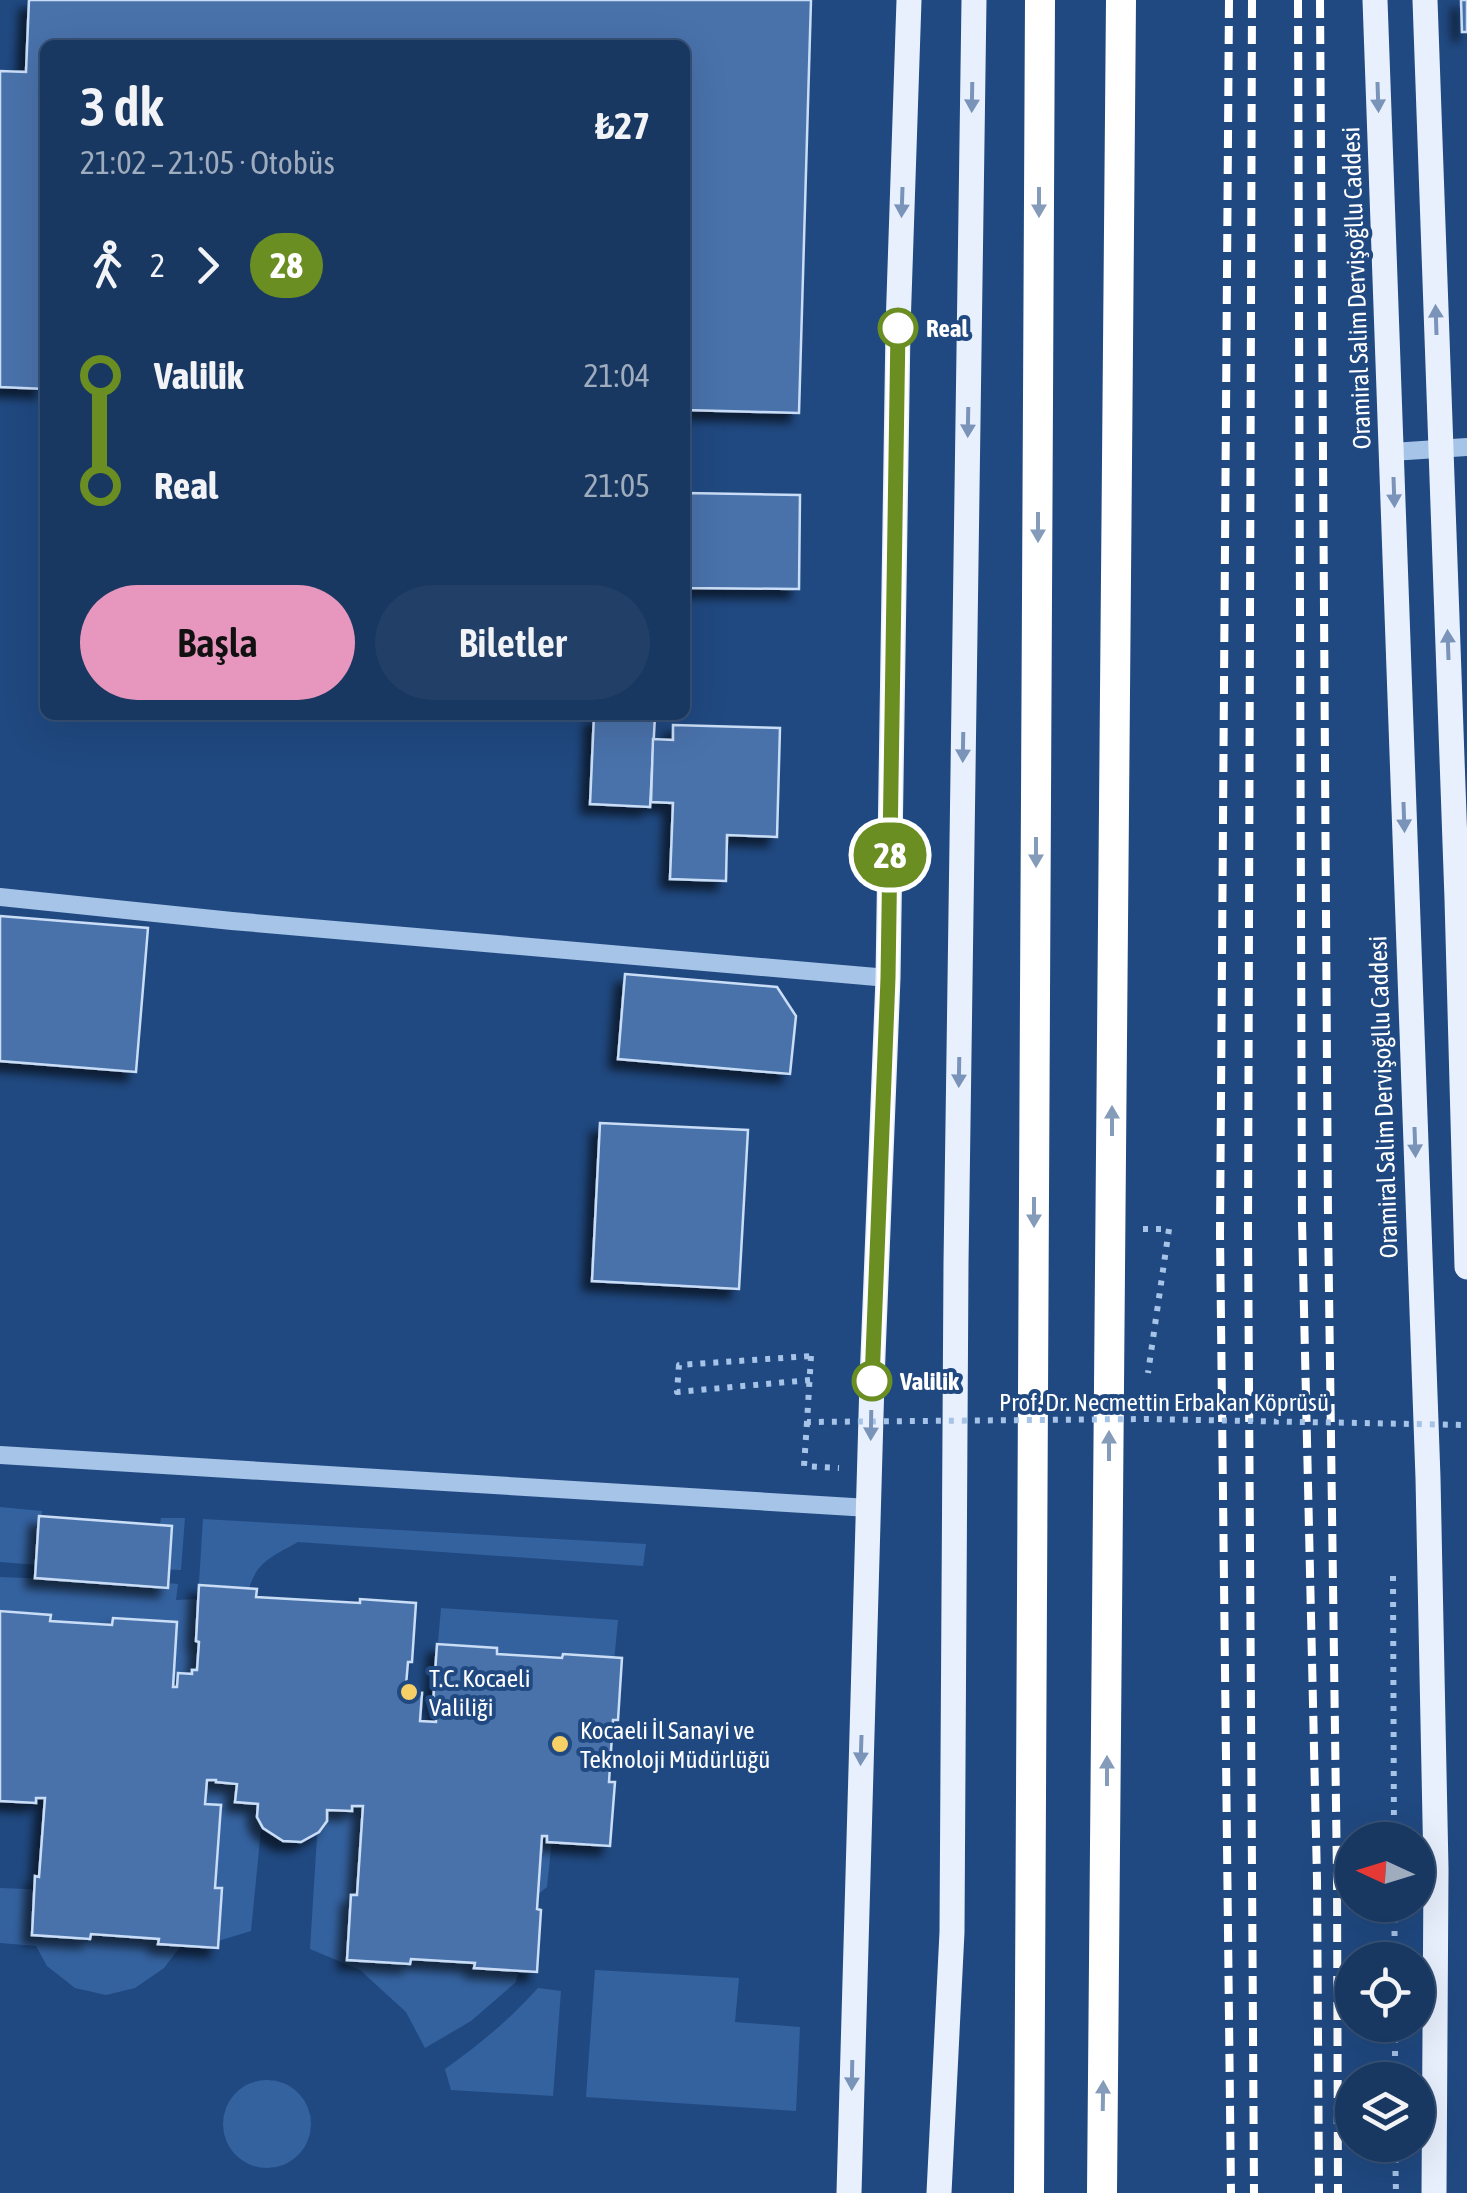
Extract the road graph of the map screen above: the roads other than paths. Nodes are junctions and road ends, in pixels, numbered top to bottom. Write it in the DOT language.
graph roads {
  1 [pos="908,0"];
  2 [pos="974,0"];
  3 [pos="1040,0"];
  4 [pos="1120,0"];
  5 [pos="1375,0"];
  6 [pos="1425,0"];
  7 [pos="1467,447"];
  8 [pos="1441,449"];
  9 [pos="1392,452"];
  10 [pos="0,896"];
  11 [pos="888,978"];
  12 [pos="1467,1267"];
  13 [pos="0,1455"];
  14 [pos="868,1508"];
  15 [pos="849,2193"];
  16 [pos="938,2193"];
  17 [pos="1029,2193"];
  18 [pos="1102,2193"];
  19 [pos="1434,2193"];
  1 -- 11 [label="main road, one-way"];
  2 -- 16 [label="main road, one-way"];
  3 -- 17 [label="highway, one-way"];
  18 -- 4 [label="highway, one-way"];
  5 -- 9 [label="main road, Oramiral Salim Dervişoğllu Caddesi, one-way"];
  8 -- 6 [label="main road, one-way"];
  7 -- 8 [label="street"];
  8 -- 9 [label="street"];
  12 -- 8 [label="main road, one-way"];
  9 -- 19 [label="main road, Oramiral Salim Dervişoğllu Caddesi, one-way"];
  10 -- 11 [label="street"];
  11 -- 14 [label="main road, one-way"];
  13 -- 14 [label="street"];
  14 -- 15 [label="main road, one-way"];
}
